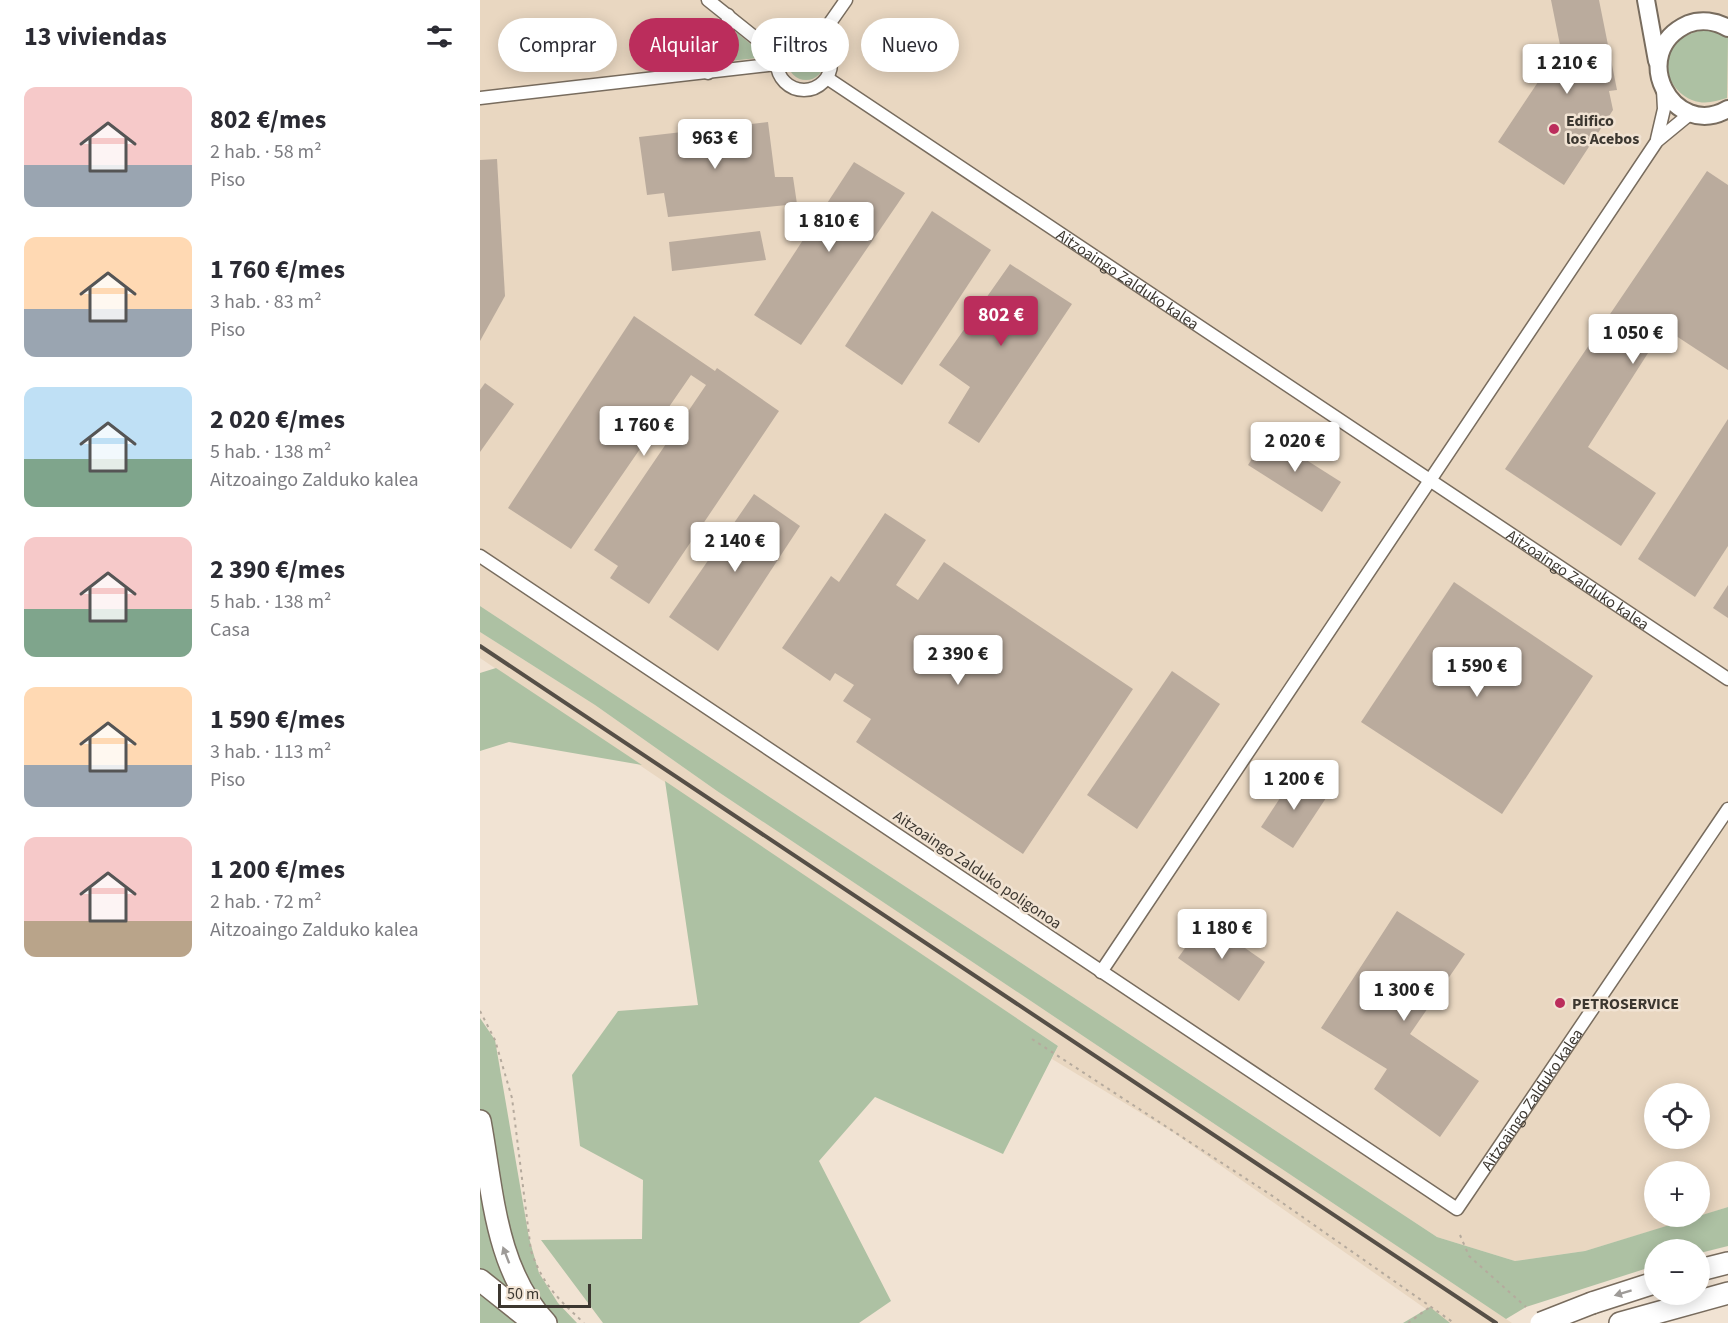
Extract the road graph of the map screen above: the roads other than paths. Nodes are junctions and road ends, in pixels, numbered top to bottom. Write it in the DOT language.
graph roads {
  1 [pos="708,0"];
  2 [pos="846,0"];
  3 [pos="1646,0"];
  4 [pos="728,15"];
  5 [pos="833,18"];
  6 [pos="1728,28"];
  7 [pos="751,37"];
  8 [pos="751,66"];
  9 [pos="1658,66"];
  10 [pos="779,72"];
  11 [pos="829,72"];
  12 [pos="708,73"];
  13 [pos="827,78"];
  14 [pos="1663,90"];
  15 [pos="480,98"];
  16 [pos="1728,108"];
  17 [pos="1691,113"];
  18 [pos="1657,141"];
  19 [pos="1429,480"];
  20 [pos="480,556"];
  21 [pos="1728,679"];
  22 [pos="1728,809"];
  23 [pos="1101,972"];
  24 [pos="480,1121"];
  25 [pos="1457,1209"];
  26 [pos="1728,1263"];
  27 [pos="1710,1268"];
  28 [pos="480,1280"];
  29 [pos="1644,1286"];
  30 [pos="480,1289"];
  31 [pos="1728,1293"];
  32 [pos="523,1323"];
  33 [pos="534,1323"];
  34 [pos="546,1323"];
  35 [pos="1540,1323"];
  36 [pos="1620,1323"];
  1 -- 4 [label="street"];
  2 -- 5 [label="street"];
  3 -- 9 [label="street"];
  4 -- 7 [label="street"];
  4 -- 12 [label="street"];
  6 -- 9 [label="street"];
  8 -- 12 [label="street"];
  9 -- 14 [label="street"];
  10 -- 13 [label="street"];
  11 -- 13 [label="street"];
  12 -- 15 [label="street"];
  13 -- 19 [label="street, Aitzoaingo Zalduko kalea"];
  14 -- 17 [label="street"];
  14 -- 18 [label="street"];
  16 -- 17 [label="street"];
  17 -- 18 [label="street"];
  18 -- 19 [label="street"];
  19 -- 21 [label="street, Aitzoaingo Zalduko kalea"];
  19 -- 23 [label="street"];
  20 -- 23 [label="street, Aitzoaingo Zalduko poligonoa"];
  22 -- 25 [label="street, Aitzoaingo Zalduko kalea"];
  23 -- 25 [label="street, Aitzoaingo Zalduko poligonoa"];
  34 -- 24 [label="highway, one-way"];
  26 -- 27 [label="highway"];
  28 -- 33 [label="highway"];
  29 -- 35 [label="highway, one-way, bridge"];
  30 -- 32 [label="highway"];
  31 -- 36 [label="highway"];
}
